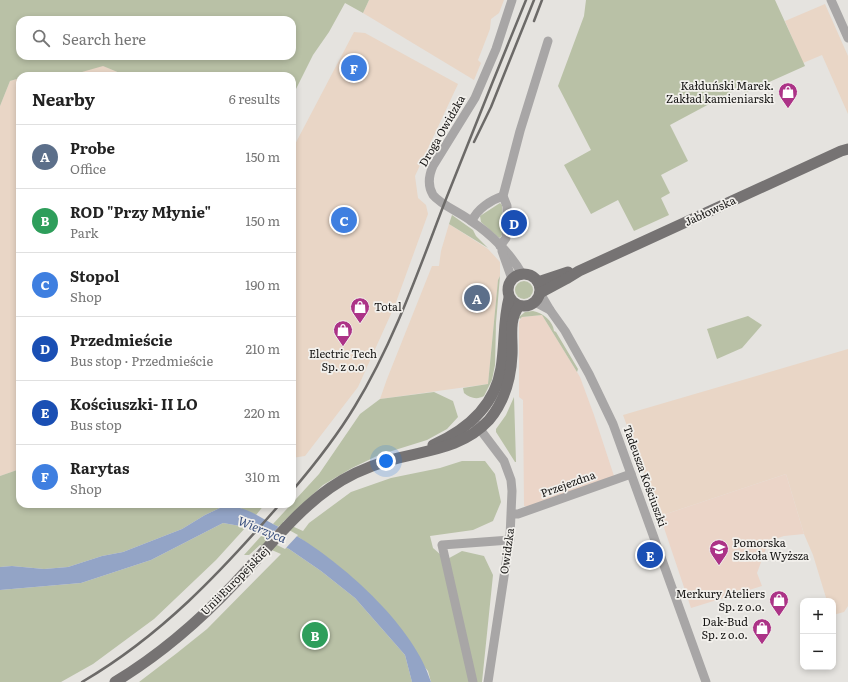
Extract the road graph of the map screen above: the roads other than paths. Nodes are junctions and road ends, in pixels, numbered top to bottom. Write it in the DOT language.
graph roads {
  1 [pos="512,0"];
  2 [pos="831,0"];
  3 [pos="848,38"];
  4 [pos="548,41"];
  5 [pos="846,148"];
  6 [pos="503,196"];
  7 [pos="472,221"];
  8 [pos="500,246"];
  9 [pos="517,277"];
  10 [pos="538,292"];
  11 [pos="509,298"];
  12 [pos="519,306"];
  13 [pos="476,425"];
  14 [pos="631,474"];
  15 [pos="512,514"];
  16 [pos="510,540"];
  17 [pos="115,682"];
  18 [pos="473,682"];
  19 [pos="488,682"];
  20 [pos="706,682"];
  1 -- 7 [label="street, Droga Owidzka"];
  2 -- 3 [label="street"];
  4 -- 6 [label="street"];
  5 -- 10 [label="main road, Jabłowska"];
  6 -- 7 [label="street"];
  6 -- 8 [label="street"];
  7 -- 8 [label="street, Droga Owidzka"];
  8 -- 9 [label="street, Droga Owidzka"];
  9 -- 10 [label="main road"];
  9 -- 11 [label="main road"];
  10 -- 12 [label="main road"];
  10 -- 14 [label="street, Tadeusza Kościuszki"];
  11 -- 12 [label="main road"];
  11 -- 13 [label="main road, Unii Europejskiej"];
  12 -- 13 [label="main road"];
  13 -- 15 [label="street, Owidzka"];
  13 -- 17 [label="main road, Unii Europejskiej"];
  14 -- 15 [label="street, Przejezdna"];
  14 -- 20 [label="street, Tadeusza Kościuszki"];
  15 -- 16 [label="street, Owidzka"];
  16 -- 18 [label="street"];
  16 -- 19 [label="street, Owidzka"];
}
